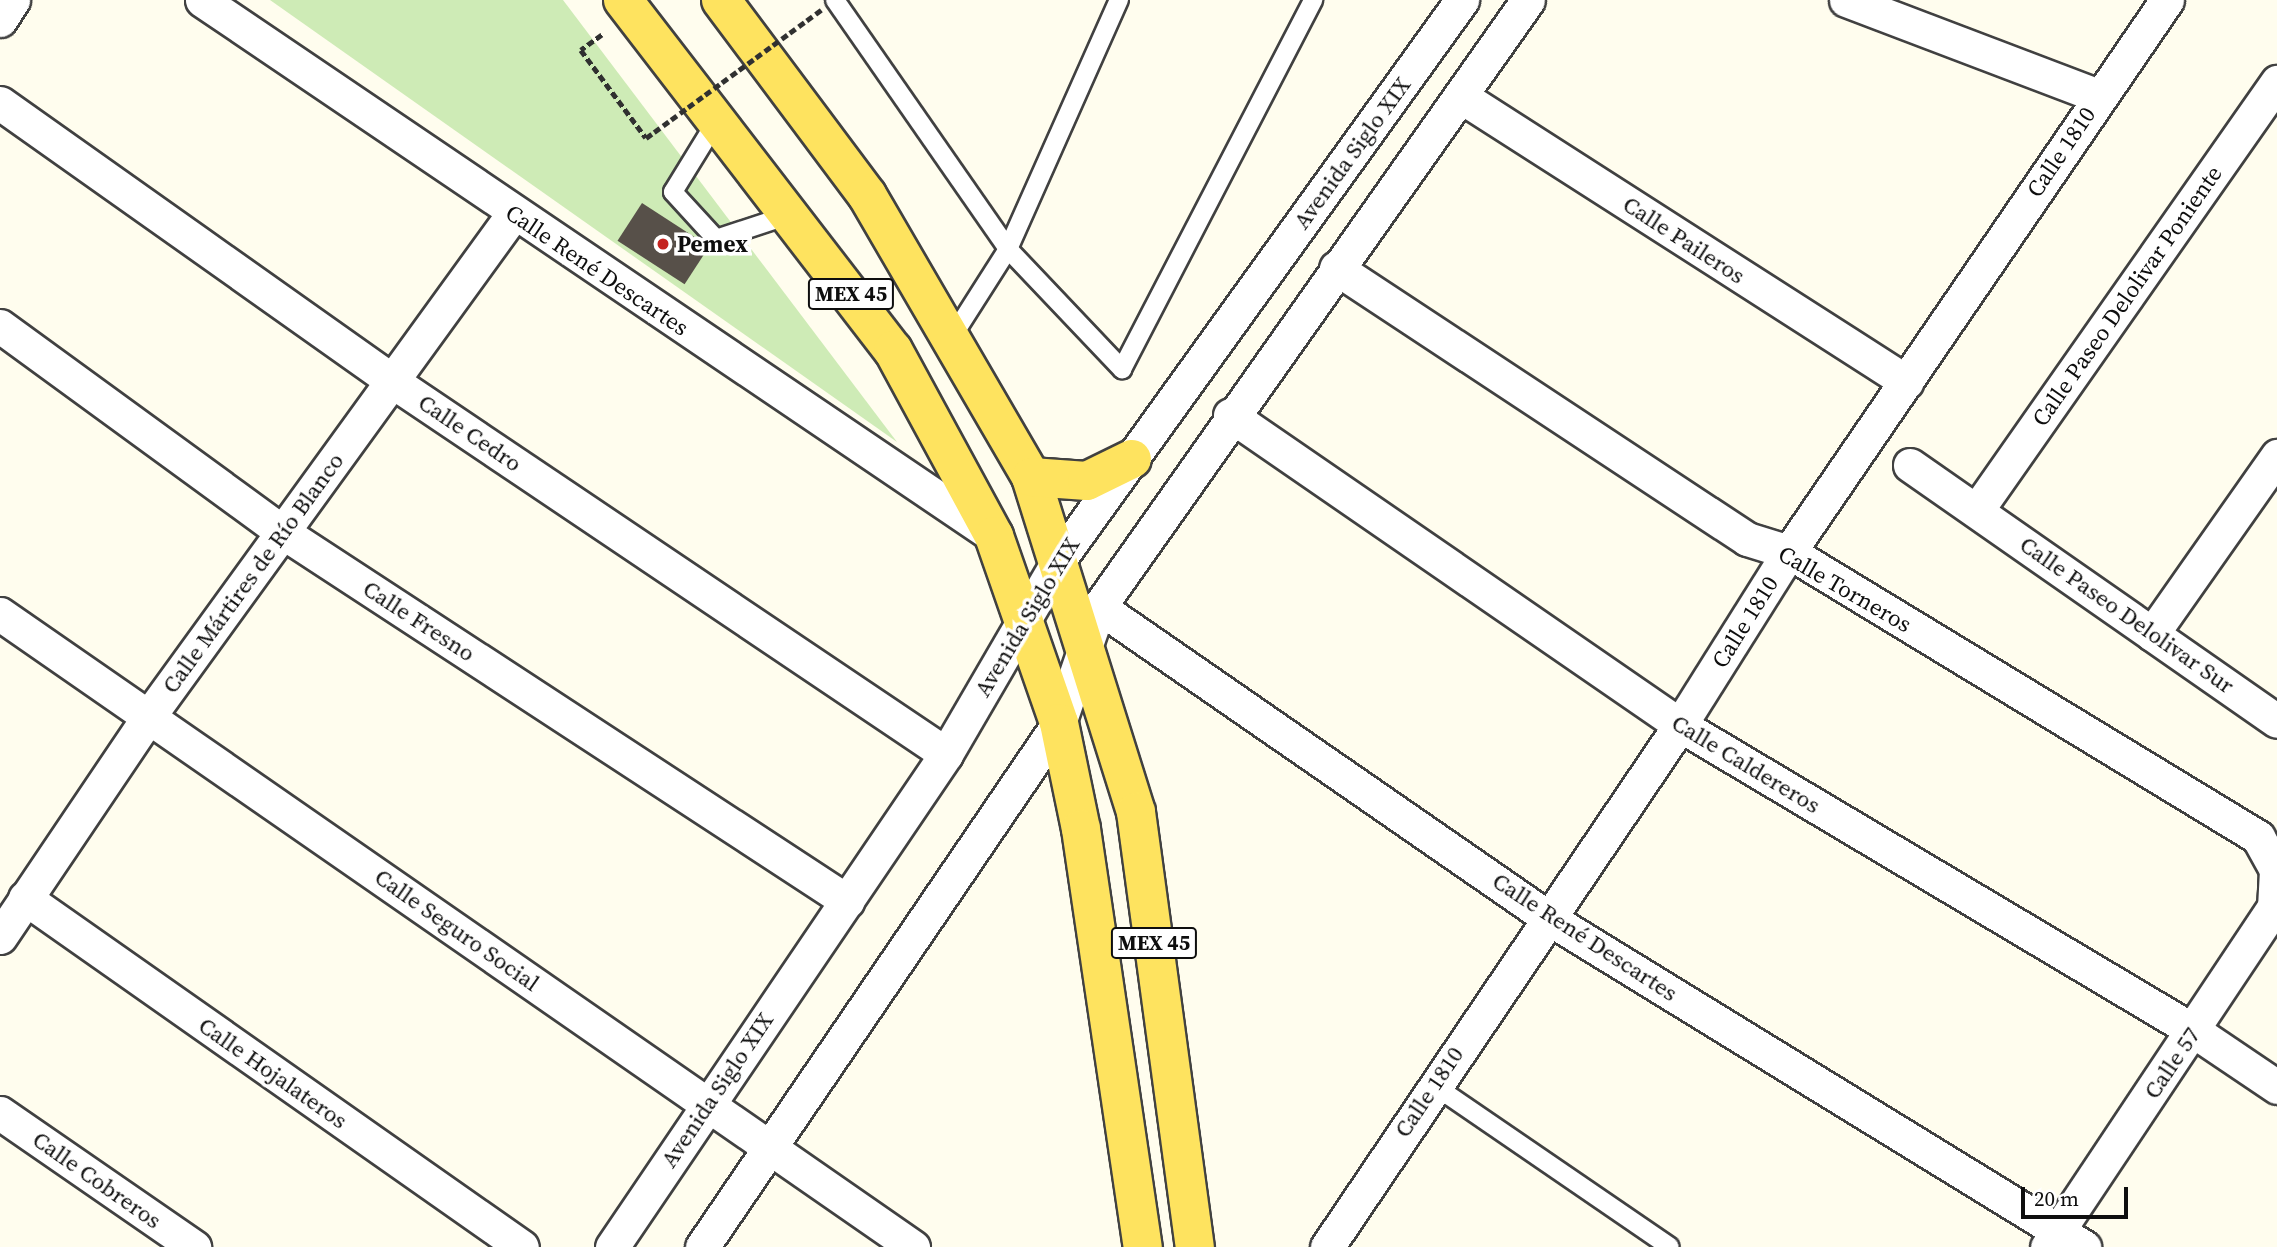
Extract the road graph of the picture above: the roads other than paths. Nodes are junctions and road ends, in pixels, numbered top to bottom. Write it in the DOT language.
graph roads {
  1 [pos="13,0"];
  2 [pos="202,0"];
  3 [pos="623,0"];
  4 [pos="722,0"];
  5 [pos="1119,0"];
  6 [pos="1313,0"];
  7 [pos="1462,0"];
  8 [pos="1528,0"];
  9 [pos="1846,0"];
  10 [pos="2167,0"];
  11 [pos="829,4"];
  12 [pos="0,20"];
  13 [pos="2277,82"];
  14 [pos="2099,96"];
  15 [pos="1462,97"];
  16 [pos="0,103"];
  17 [pos="716,122"];
  18 [pos="513,214"];
  19 [pos="792,214"];
  20 [pos="1008,249"];
  21 [pos="1336,268"];
  22 [pos="0,326"];
  23 [pos="952,337"];
  24 [pos="392,381"];
  25 [pos="1907,382"];
  26 [pos="1230,415"];
  27 [pos="2277,456"];
  28 [pos="1132,459"];
  29 [pos="1910,465"];
  30 [pos="1031,477"];
  31 [pos="1977,510"];
  32 [pos="284,533"];
  33 [pos="994,536"];
  34 [pos="1790,552"];
  35 [pos="1060,558"];
  36 [pos="1100,607"];
  37 [pos="0,614"];
  38 [pos="1020,623"];
  39 [pos="2152,634"];
  40 [pos="1085,646"];
  41 [pos="149,716"];
  42 [pos="2277,721"];
  43 [pos="1059,723"];
  44 [pos="1680,725"];
  45 [pos="946,754"];
  46 [pos="2276,870"];
  47 [pos="25,898"];
  48 [pos="847,901"];
  49 [pos="1550,919"];
  50 [pos="0,937"];
  51 [pos="2194,1031"];
  52 [pos="1432,1084"];
  53 [pos="2277,1087"];
  54 [pos="706,1102"];
  55 [pos="0,1113"];
  56 [pos="767,1146"];
  57 [pos="2063,1241"];
  58 [pos="1330,1246"];
  59 [pos="194,1247"];
  60 [pos="522,1247"];
  61 [pos="612,1247"];
  62 [pos="702,1247"];
  63 [pos="913,1247"];
  64 [pos="1143,1247"];
  65 [pos="1195,1247"];
  66 [pos="1670,1247"];
  1 -- 12 [label="street"];
  2 -- 18 [label="street, Calle René Descartes"];
  3 -- 17 [label="main road, MEX 45"];
  4 -- 23 [label="main road, MEX 45"];
  5 -- 20 [label="lane"];
  6 -- 20 [label="lane"];
  7 -- 28 [label="street, Avenida Siglo XIX"];
  8 -- 15 [label="street"];
  9 -- 14 [label="street"];
  10 -- 14 [label="street, Calle 1810"];
  11 -- 20 [label="lane"];
  13 -- 31 [label="street, Calle Paseo Delolivar Poniente"];
  14 -- 25 [label="street, Calle 1810"];
  15 -- 21 [label="street"];
  15 -- 25 [label="street, Calle Paileros"];
  16 -- 24 [label="street, Calle Cedro"];
  17 -- 19 [label="main road, MEX 45"];
  17 -- 19 [label="lane"];
  18 -- 24 [label="street, Calle Mártires de Río Blanco"];
  18 -- 33 [label="street, Calle René Descartes"];
  19 -- 33 [label="main road, MEX 45"];
  20 -- 23 [label="lane"];
  21 -- 26 [label="street"];
  21 -- 34 [label="street, Calle Torneros"];
  22 -- 32 [label="street, Calle Fresno"];
  23 -- 30 [label="main road, MEX 45"];
  24 -- 32 [label="street, Calle Mártires de Río Blanco"];
  24 -- 45 [label="street, Calle Cedro"];
  25 -- 34 [label="street, Calle 1810"];
  26 -- 36 [label="street"];
  26 -- 44 [label="street, Calle Caldereros"];
  27 -- 39 [label="street"];
  28 -- 30 [label="main road"];
  28 -- 35 [label="street, Avenida Siglo XIX"];
  29 -- 31 [label="street, Calle Paseo Delolivar Sur"];
  30 -- 35 [label="main road, MEX 45"];
  31 -- 39 [label="street, Calle Paseo Delolivar Sur"];
  32 -- 41 [label="street, Calle Mártires de Río Blanco"];
  32 -- 48 [label="street, Calle Fresno"];
  33 -- 38 [label="main road, MEX 45"];
  34 -- 44 [label="street, Calle 1810"];
  34 -- 46 [label="street, Calle Torneros"];
  35 -- 38 [label="street, Avenida Siglo XIX"];
  35 -- 40 [label="main road, MEX 45"];
  36 -- 40 [label="street"];
  36 -- 49 [label="street, Calle René Descartes"];
  37 -- 41 [label="street, Calle Seguro Social"];
  38 -- 43 [label="main road, MEX 45"];
  38 -- 45 [label="street, Avenida Siglo XIX"];
  39 -- 42 [label="street, Calle Paseo Delolivar Sur"];
  40 -- 43 [label="street"];
  40 -- 65 [label="main road, MEX 45"];
  41 -- 47 [label="street, Calle Mártires de Río Blanco"];
  41 -- 54 [label="street, Calle Seguro Social"];
  43 -- 56 [label="street"];
  43 -- 64 [label="main road, MEX 45"];
  44 -- 49 [label="street, Calle 1810"];
  44 -- 51 [label="street, Calle Caldereros"];
  45 -- 48 [label="street, Avenida Siglo XIX"];
  46 -- 51 [label="street, Calle 57"];
  47 -- 50 [label="street, Calle Mártires de Río Blanco"];
  47 -- 60 [label="street, Calle Hojalateros"];
  48 -- 54 [label="street, Avenida Siglo XIX"];
  49 -- 52 [label="street, Calle 1810"];
  49 -- 57 [label="street, Calle René Descartes"];
  51 -- 53 [label="street, Calle Caldereros"];
  51 -- 57 [label="street, Calle 57"];
  52 -- 58 [label="street, Calle 1810"];
  52 -- 66 [label="lane"];
  54 -- 56 [label="street, Calle Seguro Social"];
  54 -- 61 [label="street, Avenida Siglo XIX"];
  55 -- 59 [label="street, Calle Cobreros"];
  56 -- 62 [label="street"];
  56 -- 63 [label="street, Calle Seguro Social"];
}
